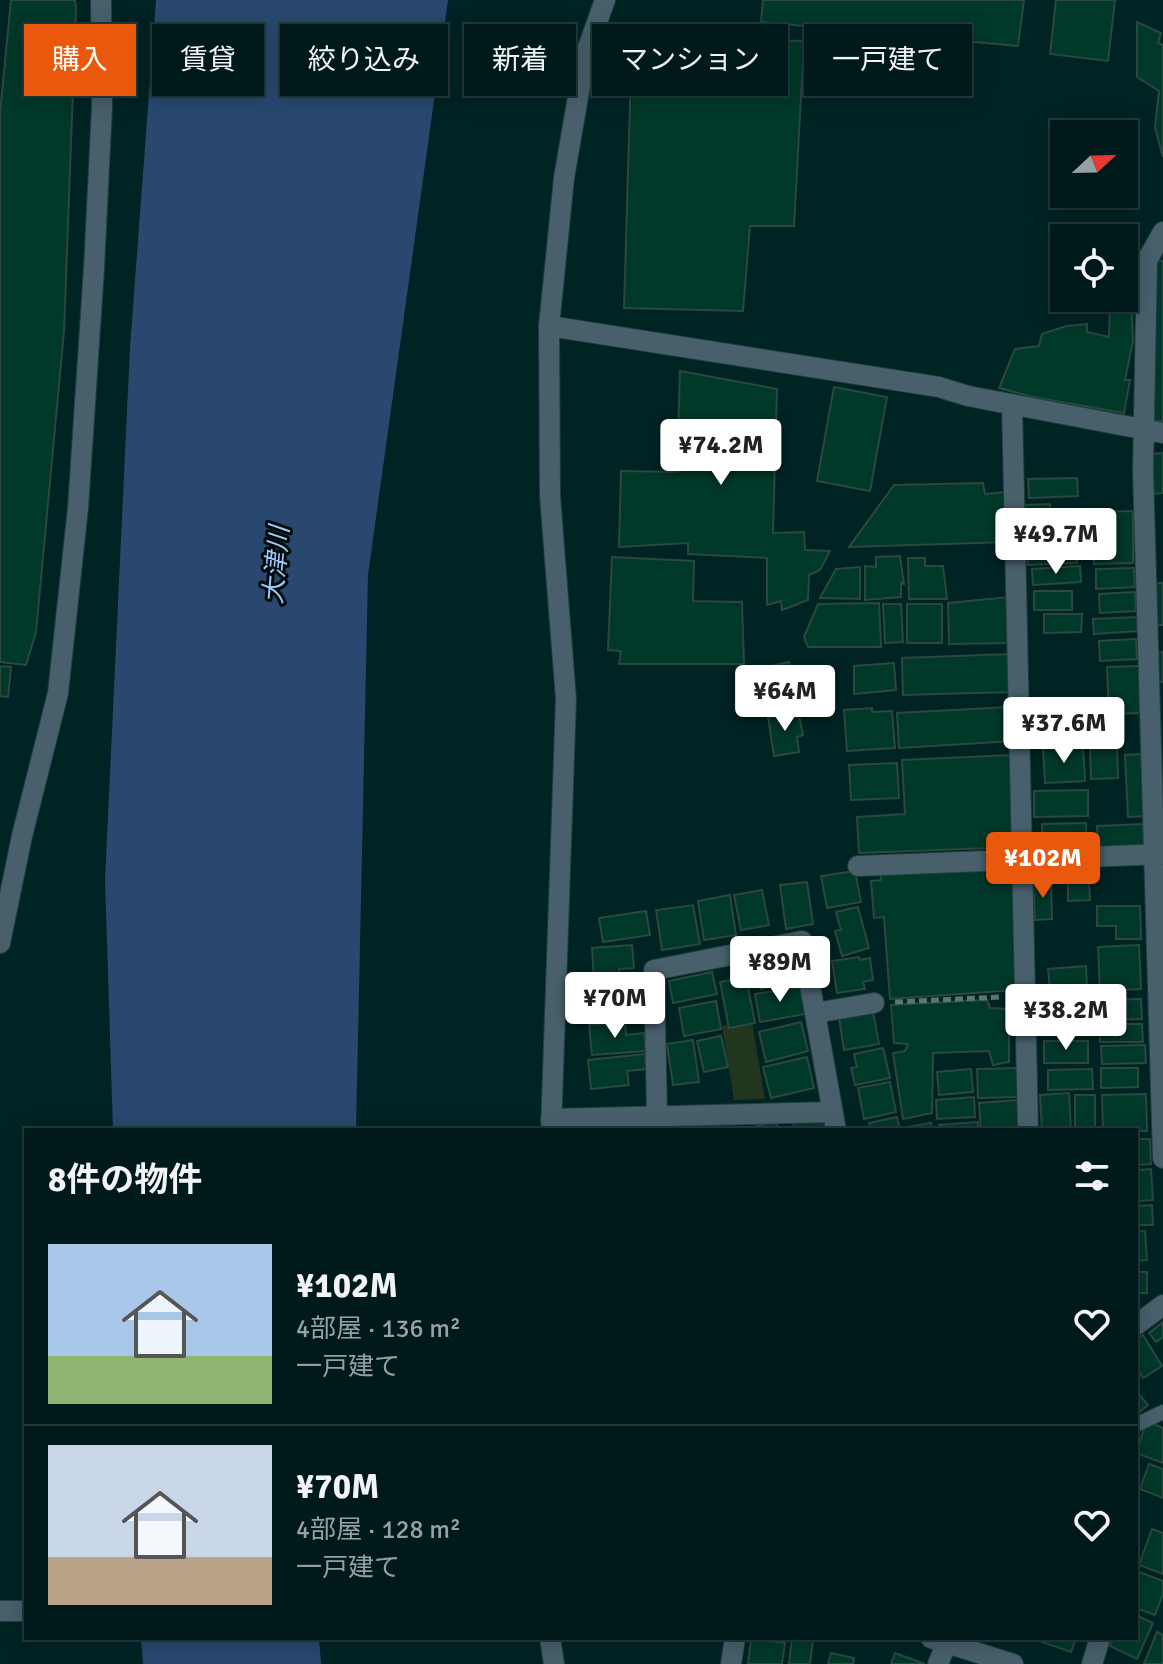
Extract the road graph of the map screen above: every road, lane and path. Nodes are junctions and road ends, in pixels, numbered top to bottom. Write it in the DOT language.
graph roads {
  1 [pos="101,0"];
  2 [pos="605,0"];
  3 [pos="1163,232"];
  4 [pos="549,326"];
  5 [pos="1012,404"];
  6 [pos="1153,431"];
  7 [pos="1158,854"];
  8 [pos="1020,858"];
  9 [pos="858,866"];
  10 [pos="0,943"];
  11 [pos="1024,996"];
  12 [pos="874,1003"];
  13 [pos="815,1013"];
  14 [pos="657,1117"];
  15 [pos="834,1121"];
  16 [pos="551,1125"];
  17 [pos="1028,1128"];
  18 [pos="1163,1158"];
  19 [pos="1162,1306"];
  20 [pos="1138,1308"];
  21 [pos="1138,1324"];
  22 [pos="1163,1412"];
  23 [pos="1138,1424"];
  24 [pos="0,1611"];
  25 [pos="24,1611"];
  26 [pos="550,1640"];
  27 [pos="735,1640"];
  28 [pos="939,1640"];
  29 [pos="1099,1640"];
  30 [pos="554,1664"];
  31 [pos="731,1664"];
  32 [pos="938,1664"];
  33 [pos="1013,1664"];
  34 [pos="1092,1664"];
  1 -- 10 [label="street"];
  2 -- 4 [label="street"];
  3 -- 6 [label="street"];
  4 -- 5 [label="street"];
  4 -- 16 [label="street"];
  5 -- 6 [label="street"];
  5 -- 8 [label="street"];
  6 -- 7 [label="street"];
  7 -- 8 [label="street"];
  7 -- 18 [label="street"];
  8 -- 9 [label="street"];
  8 -- 11 [label="street"];
  11 -- 12 [label="path"];
  11 -- 17 [label="street"];
  12 -- 13 [label="street"];
  13 -- 14 [label="street"];
  13 -- 15 [label="street"];
  14 -- 15 [label="street"];
  14 -- 16 [label="street"];
  19 -- 20 [label="street"];
  19 -- 21 [label="street"];
  22 -- 23 [label="lane"];
  24 -- 25 [label="street"];
  26 -- 30 [label="street"];
  27 -- 31 [label="street"];
  28 -- 32 [label="street"];
  28 -- 33 [label="street"];
  29 -- 34 [label="street"];
}
